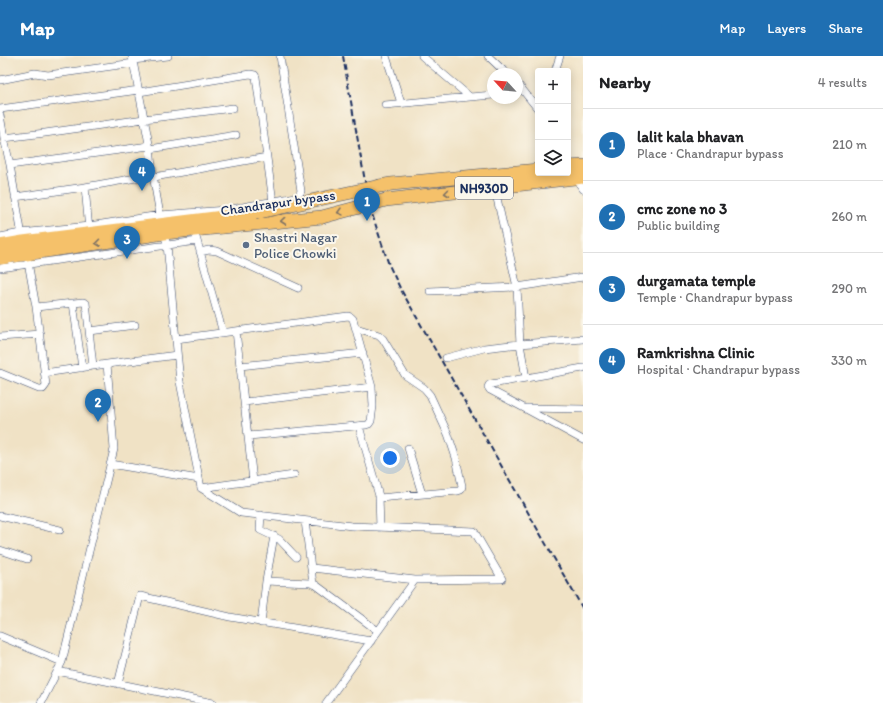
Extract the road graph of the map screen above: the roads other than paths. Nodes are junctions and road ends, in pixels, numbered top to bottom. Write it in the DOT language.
graph roads {
  1 [pos="168,56"];
  2 [pos="280,56"];
  3 [pos="386,56"];
  4 [pos="422,56"];
  5 [pos="488,56"];
  6 [pos="560,56"];
  7 [pos="133,60"];
  8 [pos="501,68"];
  9 [pos="556,68"];
  10 [pos="0,80"];
  11 [pos="523,90"];
  12 [pos="139,91"];
  13 [pos="525,93"];
  14 [pos="487,96"];
  15 [pos="470,97"];
  16 [pos="401,103"];
  17 [pos="384,104"];
  18 [pos="535,105"];
  19 [pos="232,108"];
  20 [pos="0,109"];
  21 [pos="0,115"];
  22 [pos="144,119"];
  23 [pos="236,135"];
  24 [pos="4,138"];
  25 [pos="150,148"];
  26 [pos="267,157"];
  27 [pos="10,165"];
  28 [pos="583,166"];
  29 [pos="535,171"];
  30 [pos="574,172"];
  31 [pos="153,176"];
  32 [pos="493,181"];
  33 [pos="85,187"];
  34 [pos="583,188"];
  35 [pos="15,197"];
  36 [pos="273,202"];
  37 [pos="89,230"];
  38 [pos="163,230"];
  39 [pos="195,236"];
  40 [pos="0,237"];
  41 [pos="0,246"];
  42 [pos="25,248"];
  43 [pos="200,252"];
  44 [pos="0,258"];
  45 [pos="0,268"];
  46 [pos="583,277"];
  47 [pos="517,287"];
  48 [pos="298,288"];
  49 [pos="430,291"];
  50 [pos="73,303"];
  51 [pos="36,307"];
  52 [pos="135,325"];
  53 [pos="356,328"];
  54 [pos="90,331"];
  55 [pos="236,331"];
  56 [pos="224,333"];
  57 [pos="40,334"];
  58 [pos="0,337"];
  59 [pos="176,339"];
  60 [pos="583,339"];
  61 [pos="520,344"];
  62 [pos="363,353"];
  63 [pos="177,355"];
  64 [pos="446,358"];
  65 [pos="107,364"];
  66 [pos="94,366"];
  67 [pos="240,366"];
  68 [pos="82,368"];
  69 [pos="583,368"];
  70 [pos="0,373"];
  71 [pos="44,373"];
  72 [pos="526,378"];
  73 [pos="372,387"];
  74 [pos="244,402"];
  75 [pos="524,408"];
  76 [pos="583,409"];
  77 [pos="359,426"];
  78 [pos="248,436"];
  79 [pos="583,440"];
  80 [pos="408,448"];
  81 [pos="110,464"];
  82 [pos="294,475"];
  83 [pos="199,479"];
  84 [pos="253,481"];
  85 [pos="201,488"];
  86 [pos="422,494"];
  87 [pos="379,498"];
  88 [pos="261,515"];
  89 [pos="0,516"];
  90 [pos="306,521"];
  91 [pos="380,528"];
  92 [pos="60,530"];
  93 [pos="274,536"];
  94 [pos="0,550"];
  95 [pos="296,557"];
  96 [pos="27,559"];
  97 [pos="312,568"];
  98 [pos="415,580"];
  99 [pos="266,581"];
  100 [pos="313,584"];
  101 [pos="261,623"];
  102 [pos="378,631"];
  103 [pos="0,636"];
  104 [pos="371,641"];
  105 [pos="62,662"];
  106 [pos="57,671"];
  107 [pos="118,684"];
  108 [pos="41,703"];
  109 [pos="213,703"];
  110 [pos="326,703"];
  1 -- 7 [label="street"];
  2 -- 36 [label="street"];
  3 -- 16 [label="street"];
  4 -- 15 [label="street"];
  5 -- 8 [label="street"];
  6 -- 9 [label="street"];
  7 -- 10 [label="street"];
  7 -- 12 [label="street"];
  11 -- 13 [label="street"];
  12 -- 20 [label="street"];
  12 -- 22 [label="street"];
  12 -- 26 [label="street"];
  13 -- 18 [label="street"];
  14 -- 15 [label="street"];
  15 -- 16 [label="street"];
  16 -- 17 [label="street"];
  19 -- 22 [label="street"];
  21 -- 24 [label="street"];
  22 -- 24 [label="street"];
  22 -- 25 [label="street"];
  23 -- 25 [label="street"];
  24 -- 27 [label="street"];
  25 -- 27 [label="street"];
  25 -- 31 [label="street"];
  26 -- 31 [label="street"];
  26 -- 36 [label="street"];
  27 -- 35 [label="street"];
  28 -- 30 [label="highway, Chandrapur bypass / NH930D"];
  29 -- 32 [label="highway, Chandrapur bypass / NH930D"];
  30 -- 32 [label="highway, Chandrapur bypass / NH930D"];
  30 -- 34 [label="street"];
  31 -- 33 [label="street"];
  31 -- 38 [label="street"];
  32 -- 38 [label="highway, Chandrapur bypass / NH930D, bridge"];
  32 -- 39 [label="highway, Chandrapur bypass / NH930D, one-way, bridge"];
  32 -- 47 [label="street"];
  33 -- 35 [label="street"];
  33 -- 37 [label="street"];
  35 -- 42 [label="street"];
  36 -- 38 [label="street"];
  37 -- 38 [label="highway, Chandrapur bypass / NH930D"];
  37 -- 42 [label="highway, Chandrapur bypass / NH930D"];
  38 -- 39 [label="highway, Chandrapur bypass / NH930D"];
  38 -- 42 [label="highway, Chandrapur bypass / NH930D"];
  38 -- 59 [label="street"];
  39 -- 43 [label="street"];
  40 -- 42 [label="street"];
  41 -- 42 [label="highway, Chandrapur bypass / NH930D"];
  42 -- 44 [label="highway, Chandrapur bypass / NH930D"];
  42 -- 45 [label="street"];
  42 -- 51 [label="street"];
  43 -- 48 [label="street"];
  43 -- 56 [label="street"];
  46 -- 47 [label="street"];
  47 -- 49 [label="street"];
  47 -- 61 [label="street"];
  50 -- 51 [label="street"];
  50 -- 54 [label="street"];
  50 -- 68 [label="street"];
  51 -- 57 [label="street"];
  52 -- 54 [label="street"];
  53 -- 55 [label="street"];
  53 -- 62 [label="street"];
  53 -- 86 [label="street"];
  54 -- 66 [label="street"];
  55 -- 56 [label="street"];
  55 -- 67 [label="street"];
  56 -- 59 [label="street"];
  57 -- 58 [label="street"];
  57 -- 71 [label="street"];
  59 -- 63 [label="street"];
  60 -- 61 [label="street"];
  61 -- 64 [label="street"];
  61 -- 72 [label="street"];
  62 -- 67 [label="street"];
  62 -- 73 [label="street"];
  63 -- 65 [label="street"];
  63 -- 83 [label="street"];
  65 -- 66 [label="street"];
  65 -- 81 [label="street"];
  66 -- 68 [label="street"];
  67 -- 74 [label="street"];
  68 -- 71 [label="street"];
  69 -- 72 [label="street"];
  70 -- 71 [label="street"];
  72 -- 75 [label="street"];
  73 -- 74 [label="street"];
  73 -- 77 [label="street"];
  74 -- 78 [label="street"];
  75 -- 76 [label="street"];
  75 -- 79 [label="street"];
  77 -- 78 [label="street"];
  77 -- 87 [label="street"];
  78 -- 84 [label="street"];
  80 -- 86 [label="street"];
  81 -- 83 [label="street"];
  81 -- 105 [label="street"];
  82 -- 84 [label="street"];
  83 -- 85 [label="street"];
  84 -- 85 [label="street"];
  85 -- 88 [label="street"];
  86 -- 87 [label="street"];
  87 -- 91 [label="street"];
  88 -- 90 [label="street"];
  88 -- 93 [label="street"];
  89 -- 92 [label="street"];
  90 -- 91 [label="street"];
  90 -- 97 [label="street"];
  91 -- 98 [label="street"];
  93 -- 95 [label="street"];
  93 -- 99 [label="street"];
  94 -- 96 [label="street"];
  97 -- 98 [label="street"];
  97 -- 100 [label="street"];
  98 -- 102 [label="street"];
  99 -- 100 [label="street"];
  99 -- 101 [label="street"];
  100 -- 102 [label="street"];
  101 -- 104 [label="street"];
  101 -- 107 [label="street"];
  102 -- 104 [label="street"];
  103 -- 105 [label="street"];
  104 -- 110 [label="street"];
  105 -- 106 [label="street"];
  106 -- 107 [label="street"];
  106 -- 108 [label="street"];
  107 -- 109 [label="street"];
}
